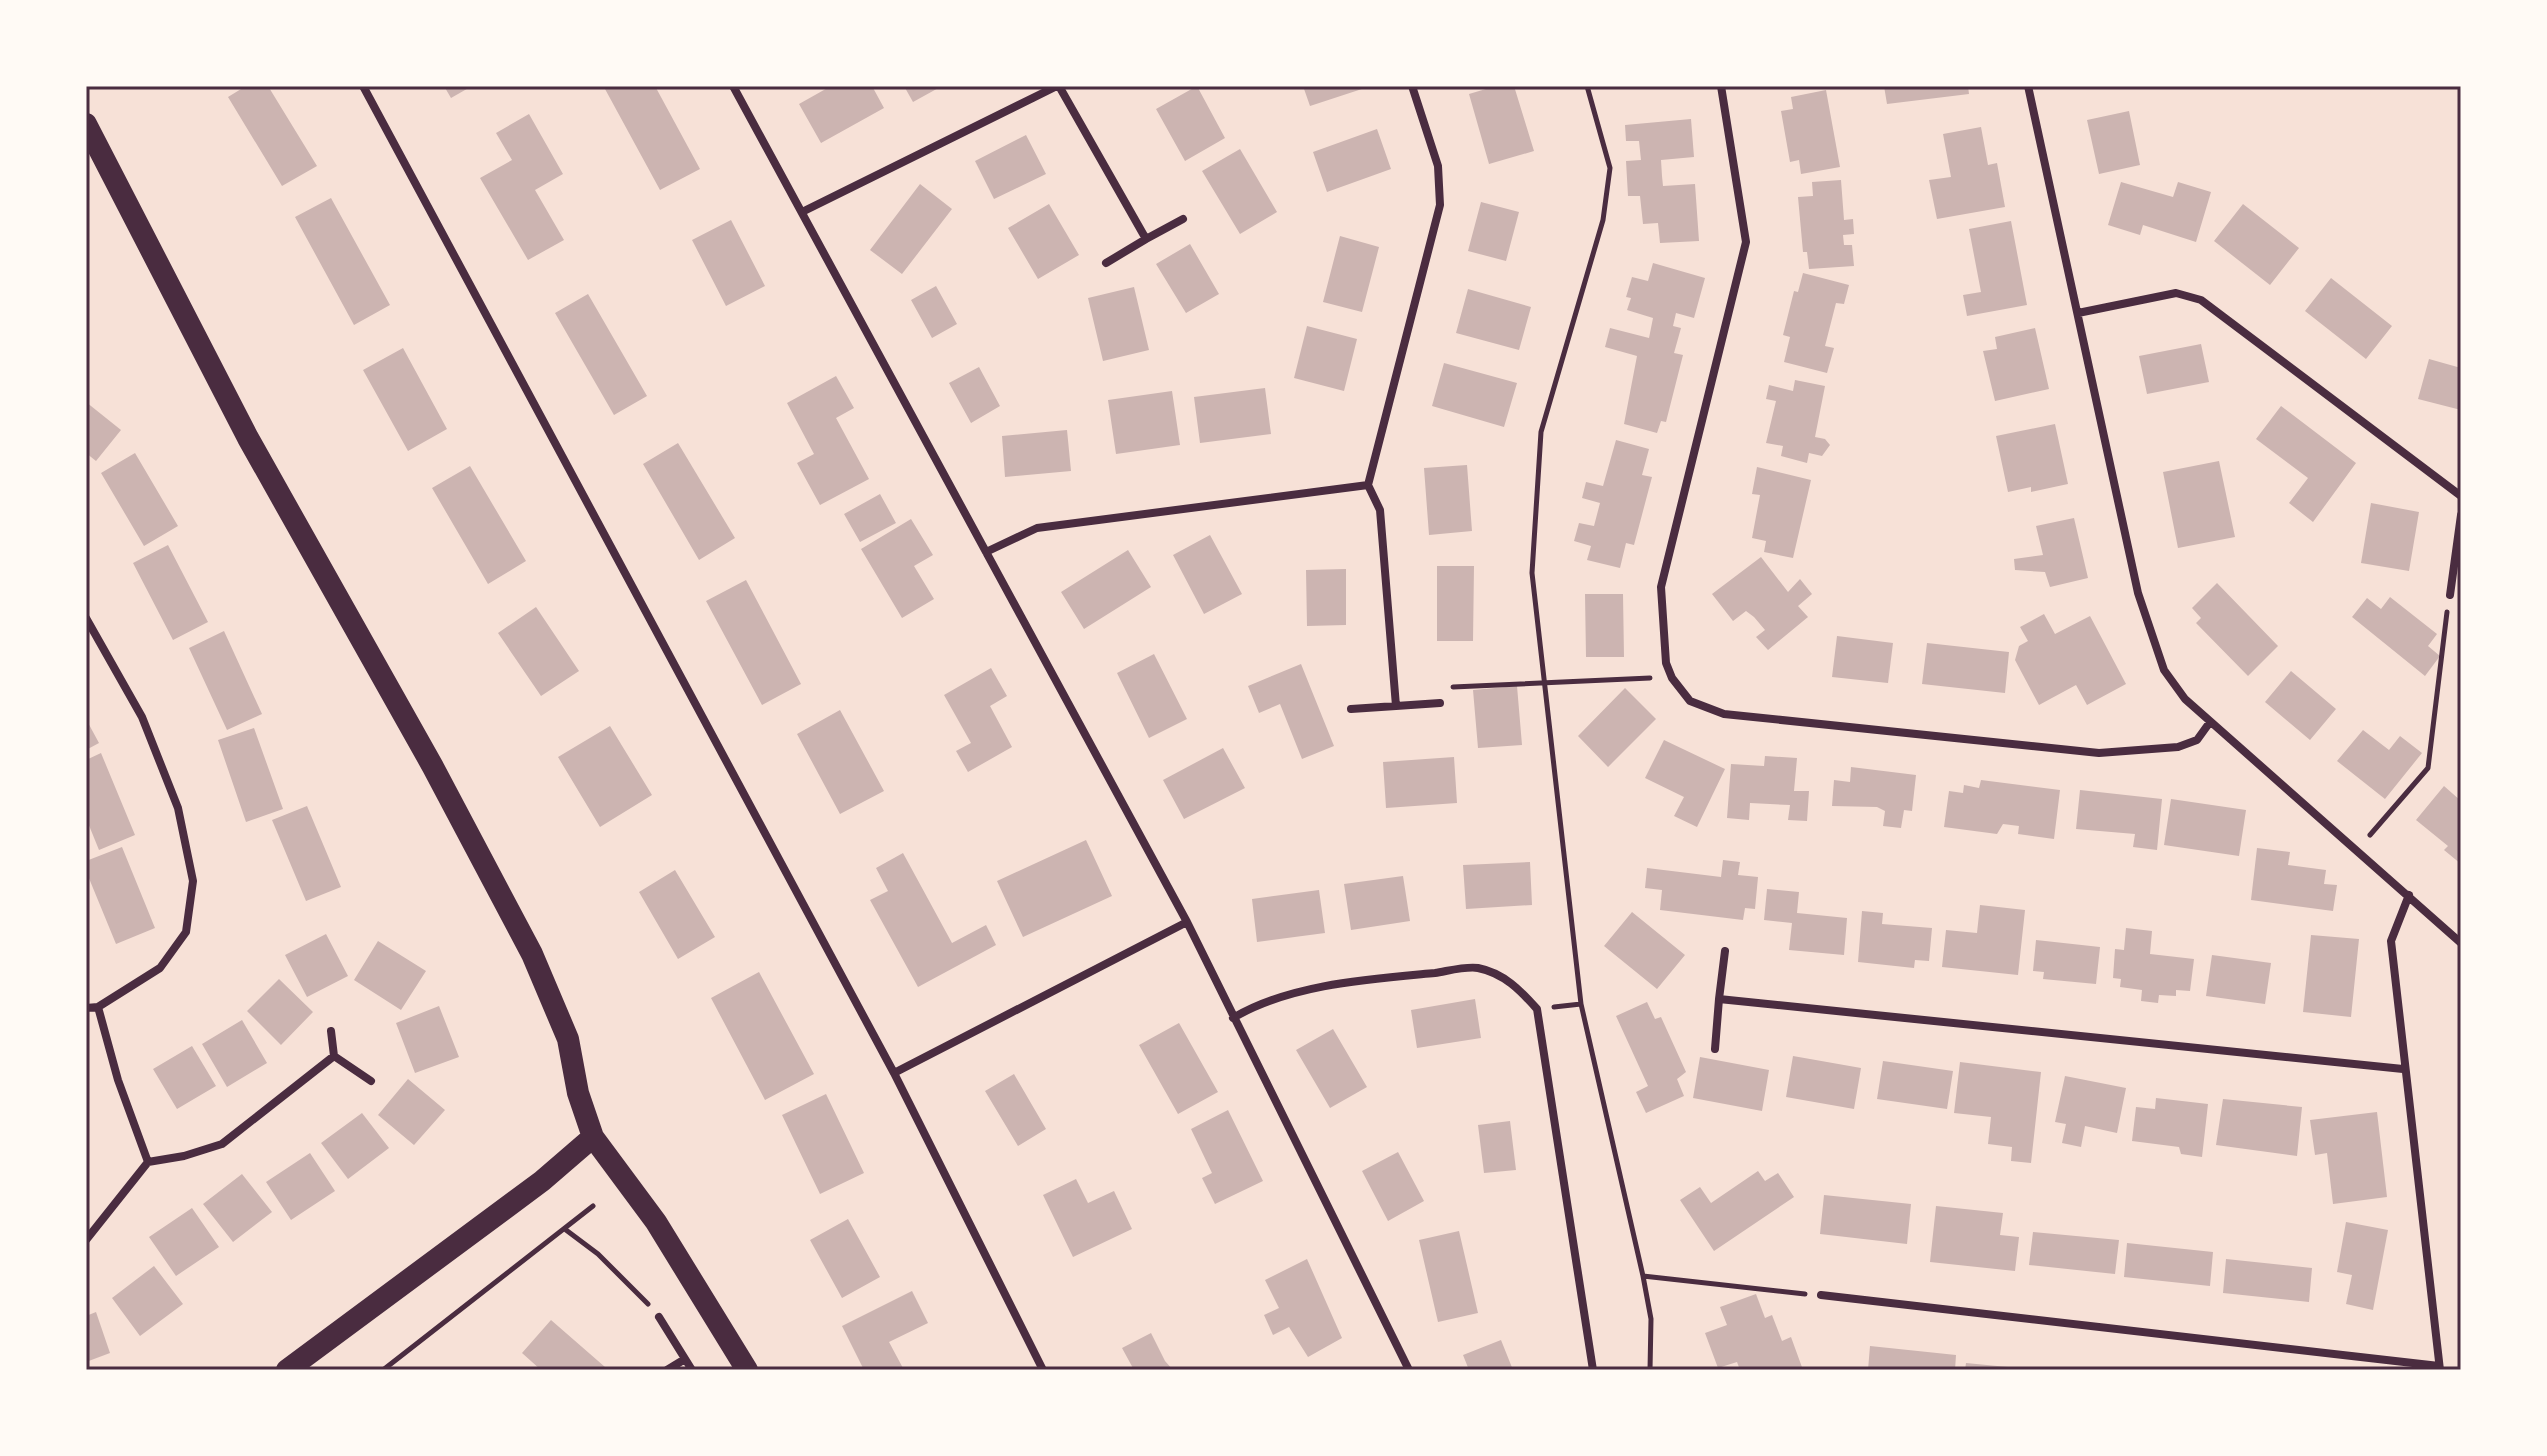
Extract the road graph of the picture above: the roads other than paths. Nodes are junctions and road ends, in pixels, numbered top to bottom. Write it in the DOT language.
graph roads {
  1 [pos="363,86"];
  2 [pos="733,86"];
  3 [pos="1058,86"];
  4 [pos="1412,86"];
  5 [pos="1721,86"];
  6 [pos="2028,86"];
  7 [pos="86,124"];
  8 [pos="802,212"];
  9 [pos="1183,219"];
  10 [pos="1146,239"];
  11 [pos="1106,263"];
  12 [pos="2078,313"];
  13 [pos="1368,485"];
  14 [pos="2461,496"];
  15 [pos="2461,515"];
  16 [pos="986,552"];
  17 [pos="2450,595"];
  18 [pos="86,618"];
  19 [pos="1440,703"];
  20 [pos="1396,706"];
  21 [pos="1351,709"];
  22 [pos="2210,722"];
  23 [pos="2409,895"];
  24 [pos="1187,922"];
  25 [pos="2461,943"];
  26 [pos="1725,951"];
  27 [pos="1719,999"];
  28 [pos="98,1007"];
  29 [pos="86,1008"];
  30 [pos="1233,1018"];
  31 [pos="331,1031"];
  32 [pos="1715,1049"];
  33 [pos="334,1056"];
  34 [pos="2403,1069"];
  35 [pos="894,1073"];
  36 [pos="371,1081"];
  37 [pos="593,1137"];
  38 [pos="148,1162"];
  39 [pos="86,1240"];
  40 [pos="1821,1295"];
  41 [pos="659,1317"];
  42 [pos="685,1359"];
  43 [pos="2440,1368"];
  44 [pos="287,1370"];
  45 [pos="667,1370"];
  46 [pos="692,1370"];
  47 [pos="747,1370"];
  48 [pos="1043,1370"];
  49 [pos="1409,1370"];
  50 [pos="1593,1370"];
  1 -- 35 [label="street"];
  2 -- 8 [label="street"];
  3 -- 8 [label="street"];
  3 -- 10 [label="street"];
  4 -- 13 [label="street"];
  5 -- 22 [label="street"];
  6 -- 12 [label="street"];
  7 -- 37 [label="highway"];
  8 -- 16 [label="street"];
  9 -- 10 [label="street"];
  10 -- 11 [label="street"];
  12 -- 14 [label="street"];
  12 -- 22 [label="street"];
  13 -- 16 [label="street"];
  13 -- 20 [label="street"];
  15 -- 17 [label="street"];
  16 -- 24 [label="street"];
  18 -- 28 [label="street"];
  19 -- 20 [label="street"];
  20 -- 21 [label="street"];
  22 -- 23 [label="street"];
  23 -- 25 [label="street"];
  23 -- 34 [label="street"];
  24 -- 30 [label="street"];
  24 -- 35 [label="street"];
  26 -- 27 [label="street"];
  27 -- 32 [label="street"];
  27 -- 34 [label="street"];
  28 -- 29 [label="street"];
  28 -- 38 [label="street"];
  30 -- 49 [label="street"];
  30 -- 50 [label="street"];
  31 -- 33 [label="street"];
  33 -- 36 [label="street"];
  33 -- 38 [label="street"];
  34 -- 43 [label="street"];
  35 -- 48 [label="street"];
  37 -- 44 [label="highway"];
  37 -- 47 [label="highway"];
  38 -- 39 [label="street"];
  40 -- 43 [label="street"];
  41 -- 42 [label="street"];
  42 -- 45 [label="street"];
  42 -- 46 [label="street"];
}
